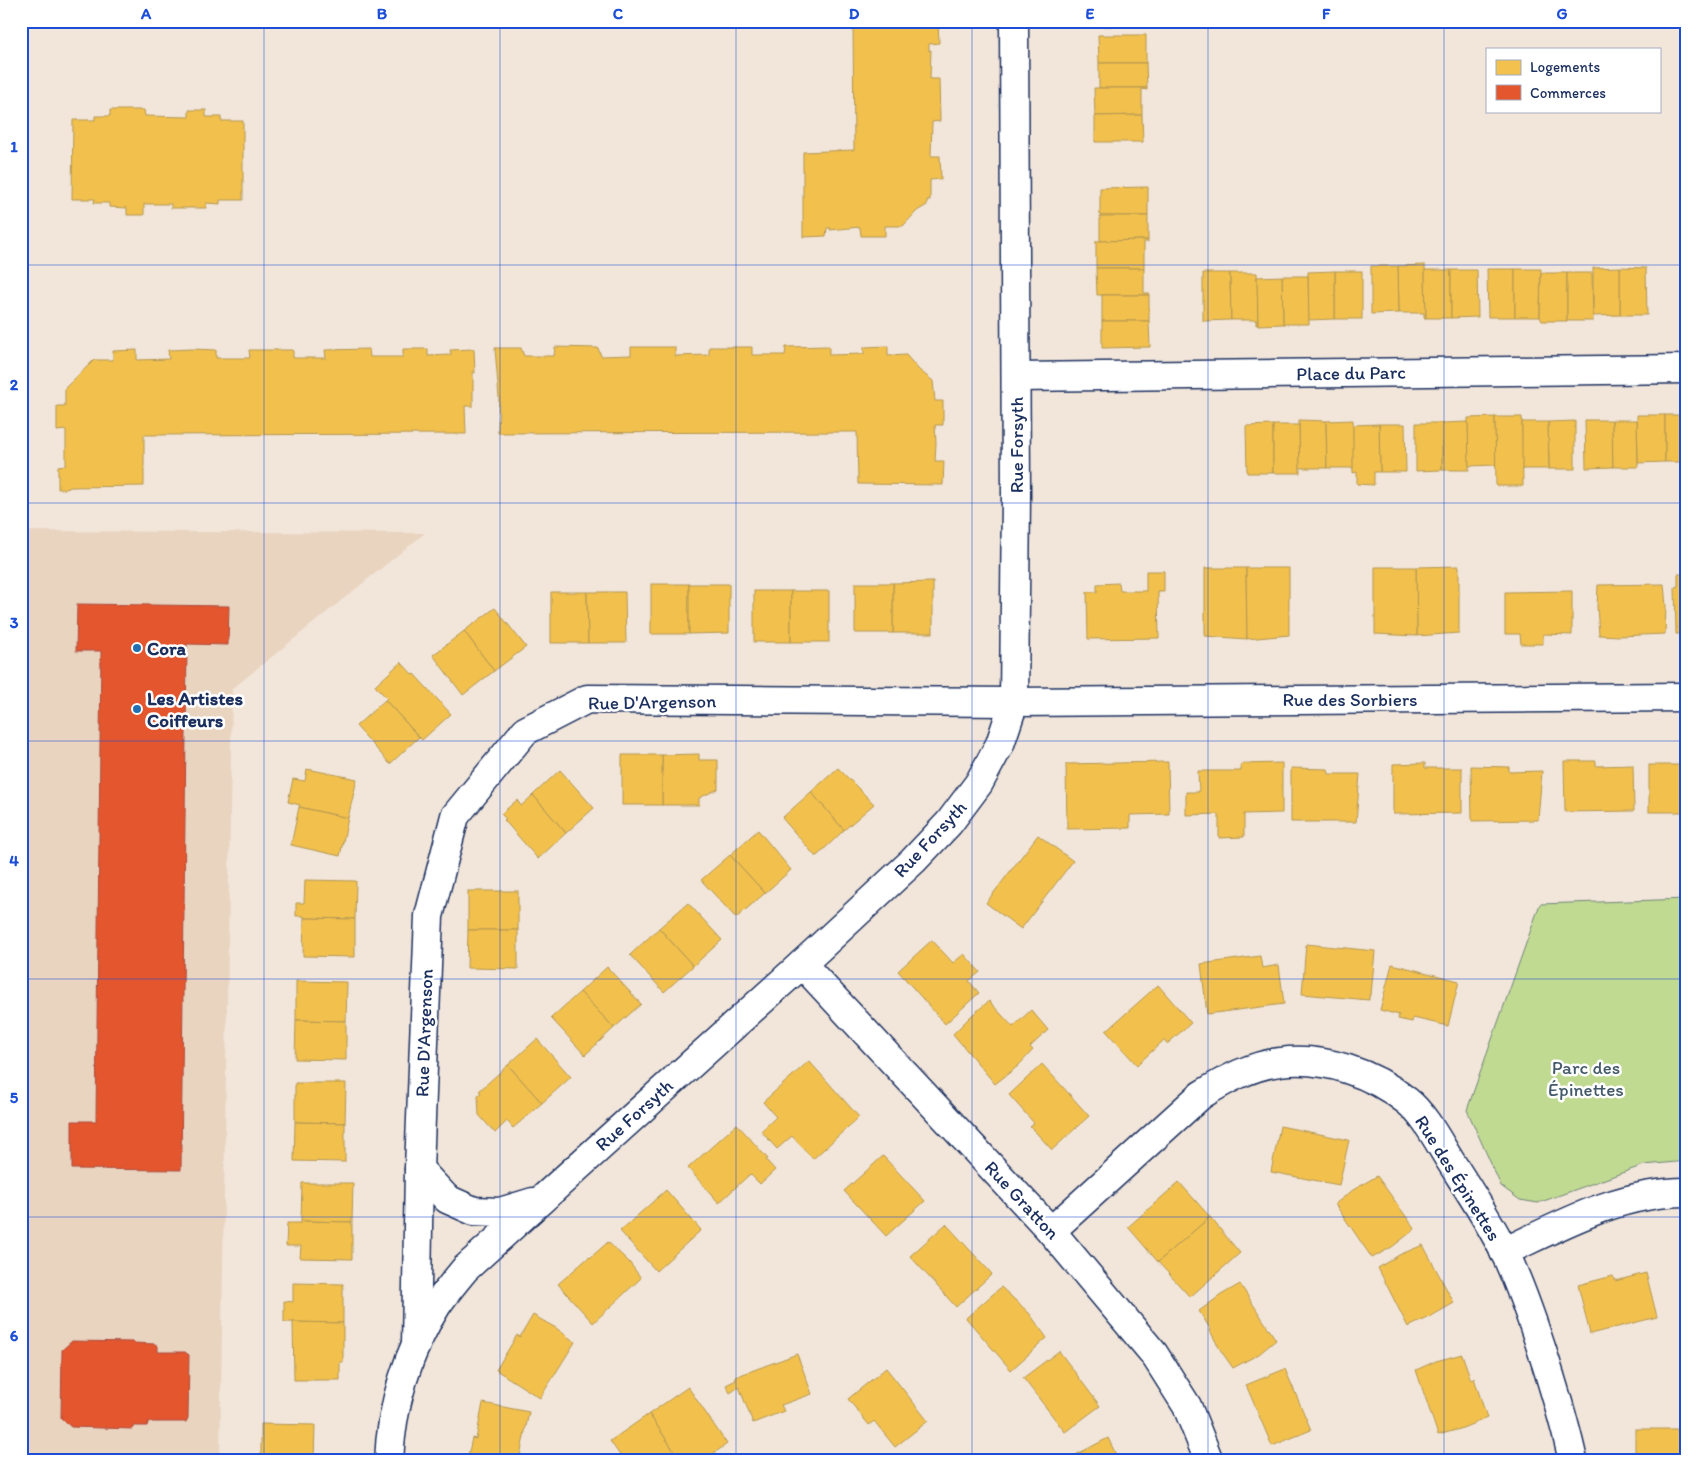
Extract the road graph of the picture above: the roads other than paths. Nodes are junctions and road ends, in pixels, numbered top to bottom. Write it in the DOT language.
graph roads {
  1 [pos="1014,21"];
  2 [pos="1687,369"];
  3 [pos="1016,377"];
  4 [pos="1687,697"];
  5 [pos="1014,702"];
  6 [pos="802,964"];
  7 [pos="419,1169"];
  8 [pos="1687,1192"];
  9 [pos="539,1200"];
  10 [pos="1051,1231"];
  11 [pos="1504,1252"];
  12 [pos="416,1345"];
  13 [pos="389,1461"];
  14 [pos="1209,1461"];
  15 [pos="1573,1461"];
  1 -- 3 [label="street, Rue Forsyth"];
  2 -- 3 [label="street, Place du Parc"];
  3 -- 5 [label="street, Rue Forsyth"];
  4 -- 5 [label="street, Rue des Sorbiers"];
  5 -- 6 [label="street, Rue Forsyth"];
  5 -- 7 [label="street, Rue D'Argenson"];
  6 -- 9 [label="street, Rue Forsyth"];
  6 -- 10 [label="street, Rue Gratton"];
  7 -- 9 [label="street"];
  7 -- 12 [label="street, Rue D'Argenson"];
  8 -- 11 [label="street"];
  9 -- 12 [label="street, Rue Forsyth"];
  10 -- 11 [label="street, Rue des Épinettes"];
  10 -- 14 [label="street, Rue Gratton"];
  11 -- 15 [label="street, Rue des Épinettes"];
  12 -- 13 [label="street, Rue Forsyth"];
}
